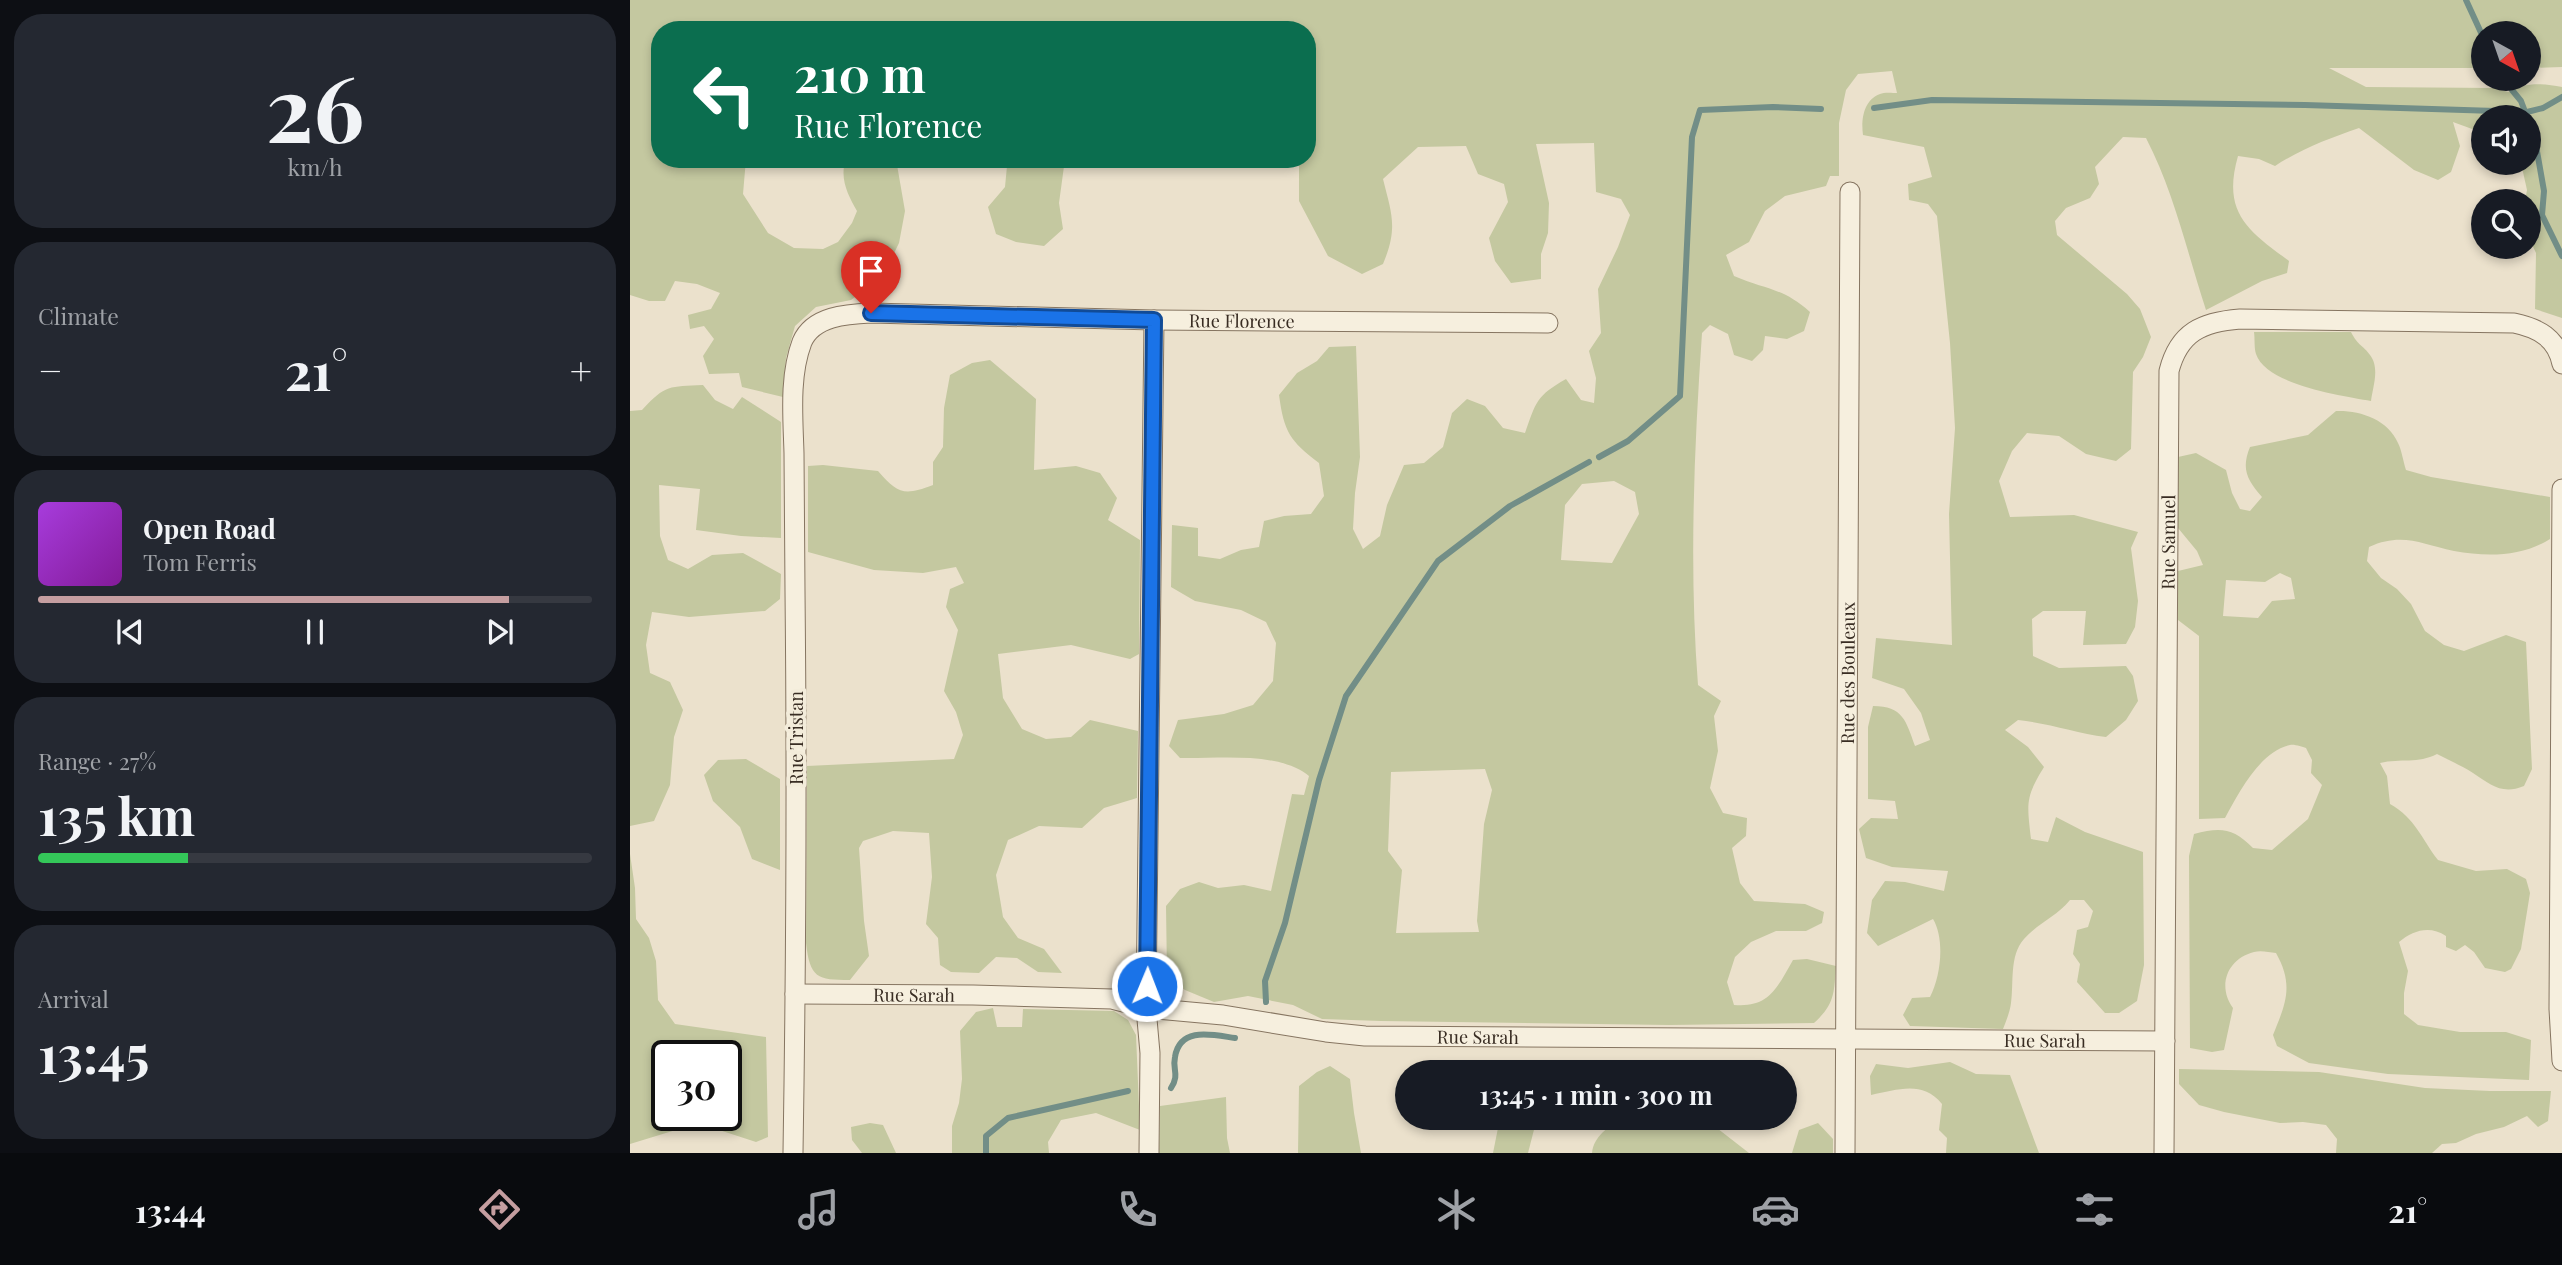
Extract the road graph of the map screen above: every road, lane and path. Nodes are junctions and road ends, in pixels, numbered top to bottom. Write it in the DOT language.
graph roads {
  1 [pos="1850,192"];
  2 [pos="1154,320"];
  3 [pos="1548,323"];
  4 [pos="813,328"];
  5 [pos="2562,364"];
  6 [pos="2562,489"];
  7 [pos="2561,741"];
  8 [pos="795,994"];
  9 [pos="1146,1008"];
  10 [pos="1845,1038"];
  11 [pos="2165,1041"];
  12 [pos="2562,1061"];
  13 [pos="793,1153"];
  14 [pos="1149,1153"];
  15 [pos="1845,1153"];
  16 [pos="2164,1153"];
  1 -- 10 [label="street, Rue des Bouleaux"];
  2 -- 3 [label="street, Rue Florence"];
  2 -- 4 [label="street, Rue Florence"];
  2 -- 9 [label="street"];
  4 -- 8 [label="street, Rue Tristan"];
  5 -- 11 [label="street, Rue Samuel"];
  6 -- 7 [label="street"];
  7 -- 12 [label="street"];
  8 -- 9 [label="street, Rue Sarah"];
  8 -- 13 [label="street, Rue Tristan"];
  9 -- 10 [label="street, Rue Sarah"];
  9 -- 14 [label="street"];
  10 -- 11 [label="street, Rue Sarah"];
  10 -- 15 [label="street, Rue des Bouleaux"];
  11 -- 16 [label="street, Rue Samuel"];
}
